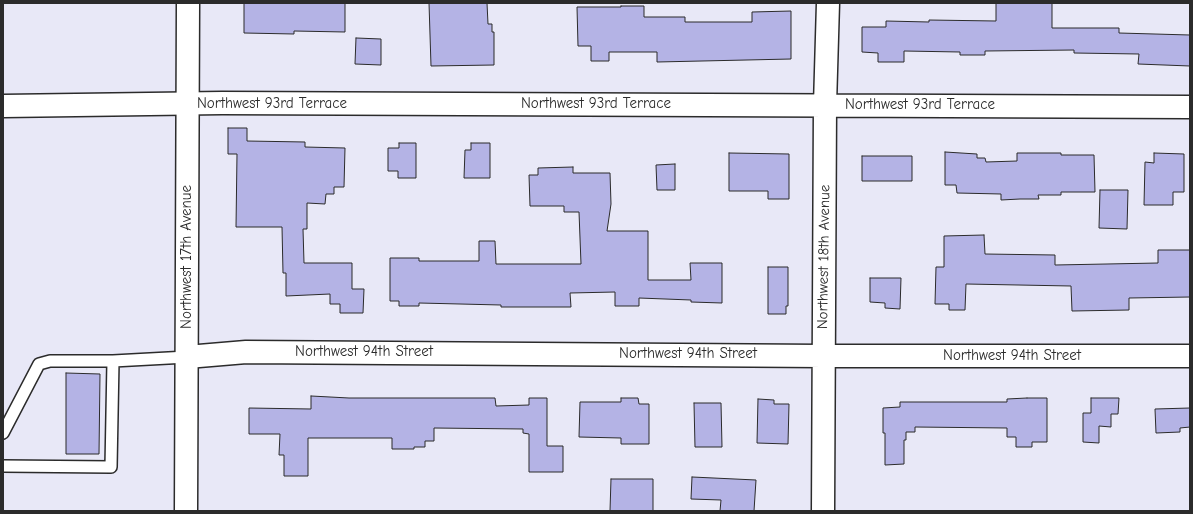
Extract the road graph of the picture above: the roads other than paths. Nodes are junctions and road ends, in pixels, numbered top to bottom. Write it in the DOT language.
graph roads {
  1 [pos="188,3"];
  2 [pos="828,3"];
  3 [pos="188,104"];
  4 [pos="825,105"];
  5 [pos="3,106"];
  6 [pos="1190,107"];
  7 [pos="823,356"];
  8 [pos="1190,356"];
  9 [pos="187,357"];
  10 [pos="113,361"];
  11 [pos="3,433"];
  12 [pos="3,466"];
  13 [pos="186,511"];
  14 [pos="823,511"];
  1 -- 3 [label="street, Northwest 17th Avenue"];
  2 -- 4 [label="street, Northwest 18th Avenue"];
  3 -- 4 [label="street, Northwest 93rd Terrace"];
  3 -- 5 [label="street, Northwest 93rd Terrace"];
  3 -- 9 [label="street, Northwest 17th Avenue"];
  4 -- 6 [label="street, Northwest 93rd Terrace"];
  4 -- 7 [label="street, Northwest 18th Avenue"];
  7 -- 8 [label="street, Northwest 94th Street"];
  7 -- 9 [label="street, Northwest 94th Street"];
  7 -- 14 [label="street, Northwest 18th Avenue"];
  9 -- 10 [label="lane"];
  9 -- 13 [label="street, Northwest 17th Avenue"];
  10 -- 11 [label="lane"];
  10 -- 12 [label="lane"];
}
